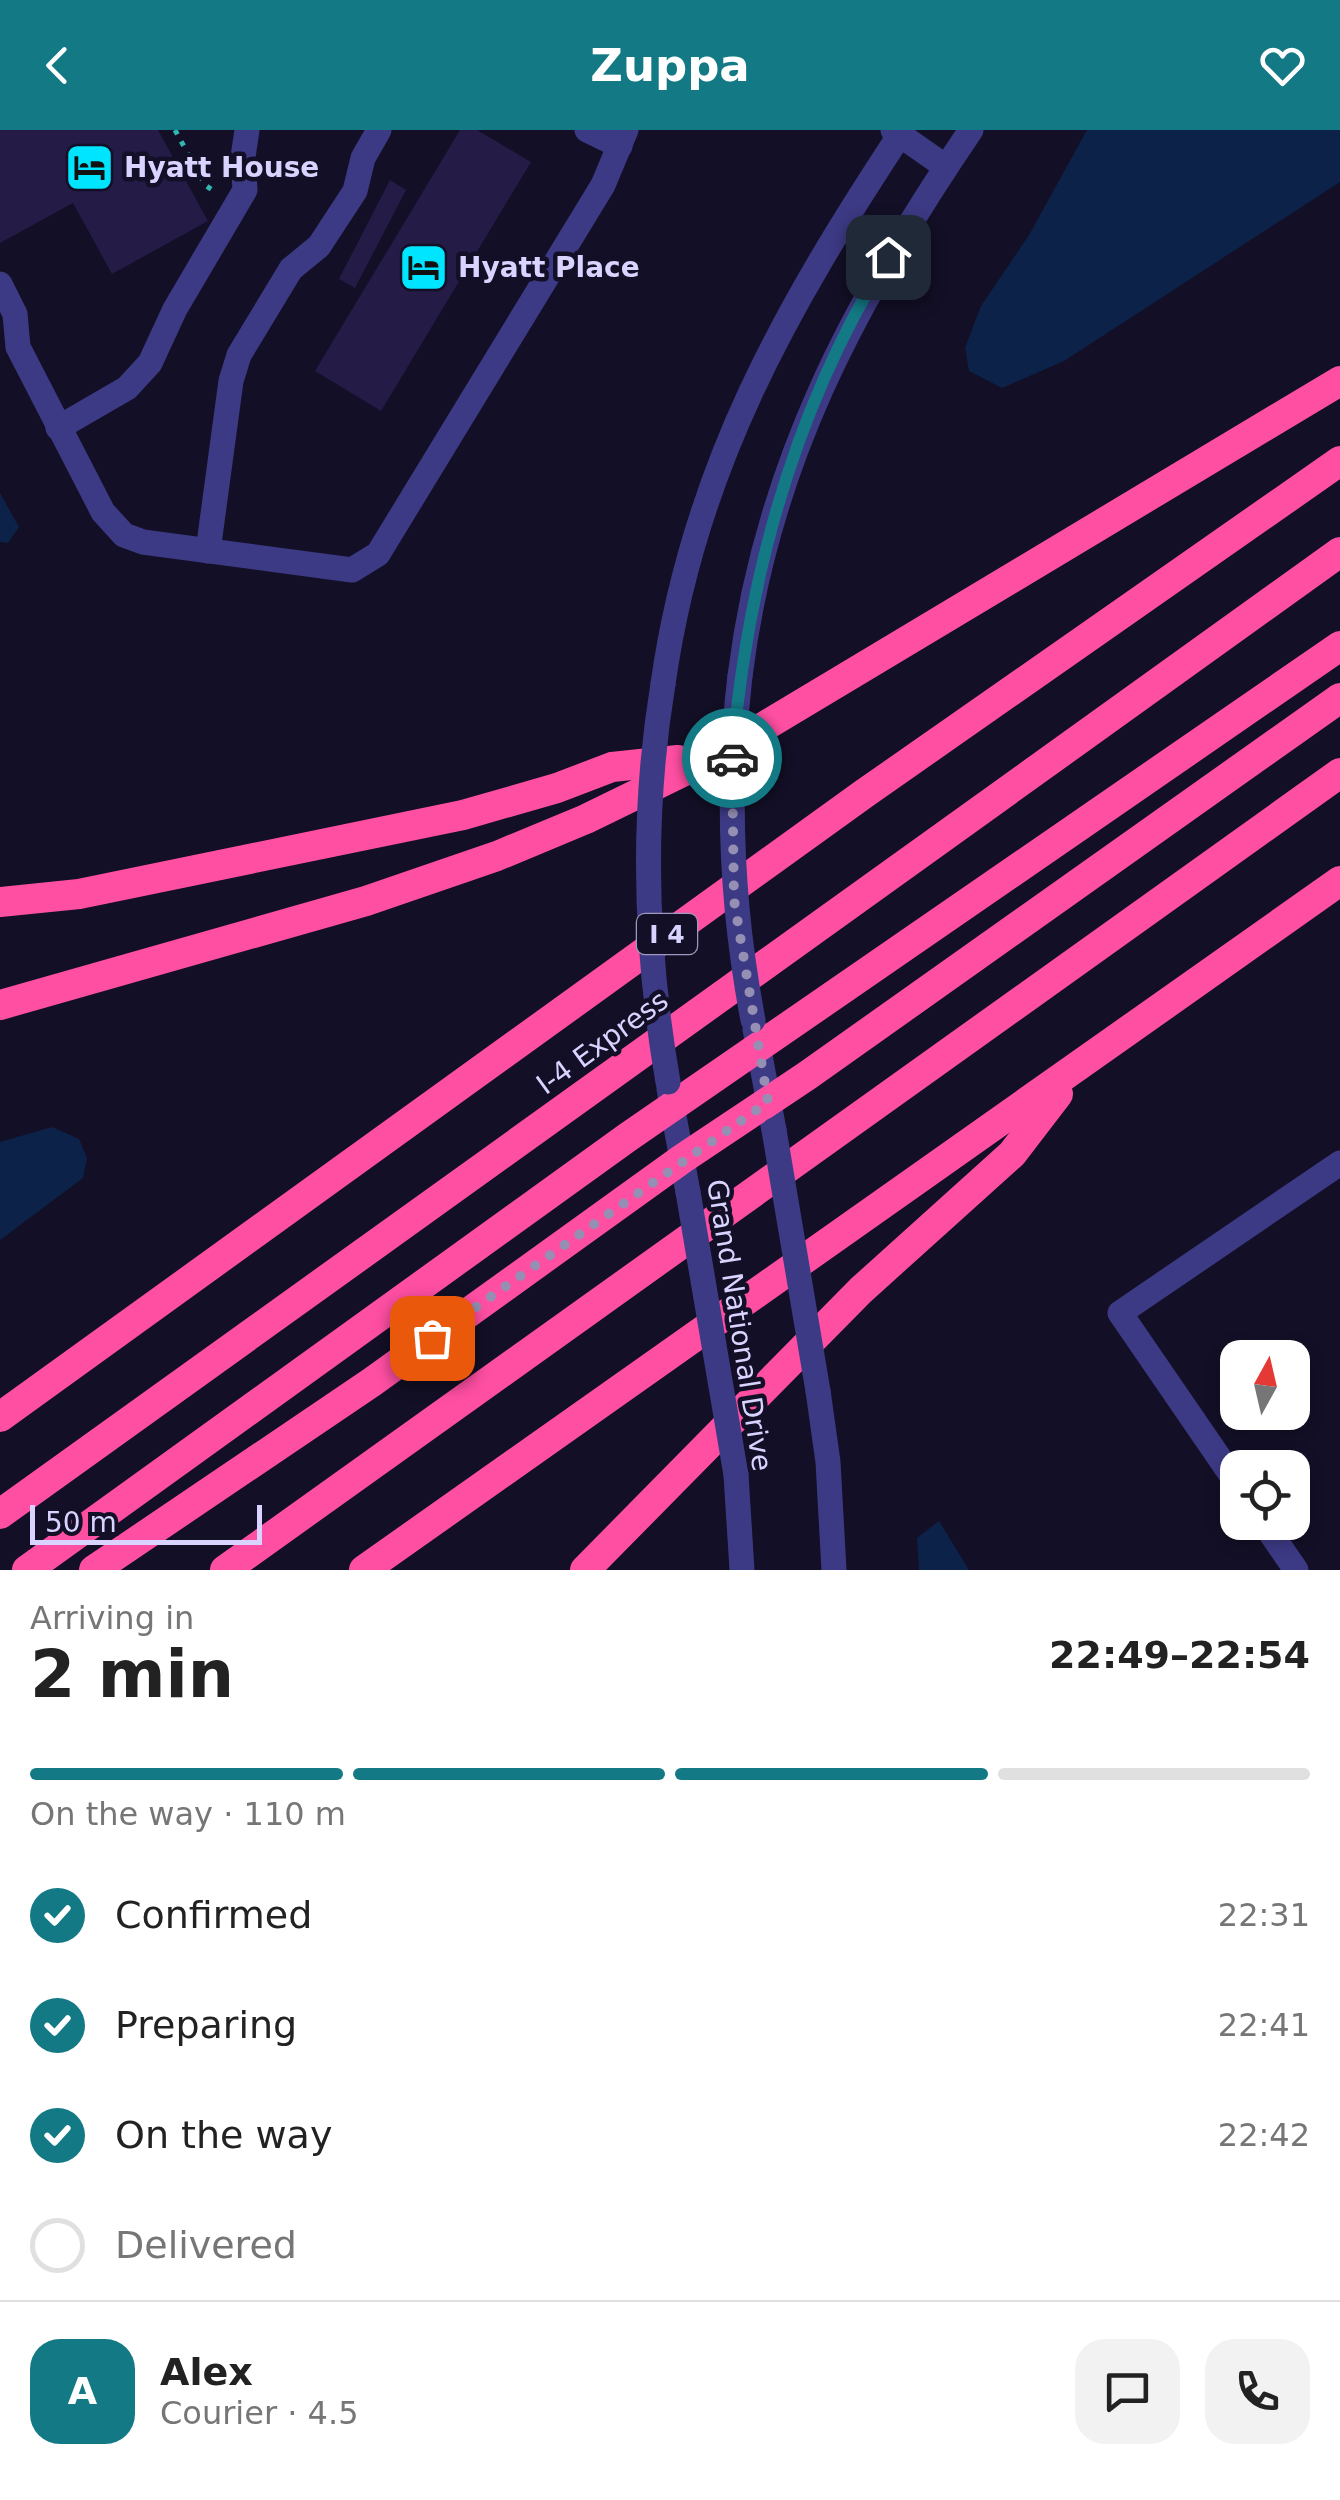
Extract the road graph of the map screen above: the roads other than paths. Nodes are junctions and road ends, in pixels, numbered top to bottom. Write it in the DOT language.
graph roads {
  1 [pos="226,130"];
  2 [pos="247,130"];
  3 [pos="379,130"];
  4 [pos="587,130"];
  5 [pos="971,130"];
  6 [pos="898,132"];
  7 [pos="623,138"];
  8 [pos="243,157"];
  9 [pos="946,167"];
  10 [pos="0,284"];
  11 [pos="1340,381"];
  12 [pos="58,428"];
  13 [pos="1340,461"];
  14 [pos="208,551"];
  15 [pos="1340,552"];
  16 [pos="1340,646"];
  17 [pos="1340,698"];
  18 [pos="716,756"];
  19 [pos="1340,773"];
  20 [pos="1340,882"];
  21 [pos="0,902"];
  22 [pos="0,1005"];
  23 [pos="756,1034"];
  24 [pos="1074,1072"];
  25 [pos="671,1095"];
  26 [pos="771,1116"];
  27 [pos="682,1159"];
  28 [pos="1340,1164"];
  29 [pos="0,1417"];
  30 [pos="1220,1460"];
  31 [pos="0,1514"];
  32 [pos="1275,1540"];
  33 [pos="27,1570"];
  34 [pos="94,1570"];
  35 [pos="225,1570"];
  36 [pos="364,1570"];
  37 [pos="585,1570"];
  38 [pos="742,1570"];
  39 [pos="834,1570"];
  40 [pos="1296,1570"];
  1 -- 8 [label="street"];
  2 -- 8 [label="street"];
  3 -- 14 [label="street"];
  4 -- 7 [label="street"];
  5 -- 9 [label="street"];
  6 -- 9 [label="street"];
  6 -- 25 [label="street, Grand National Drive, bridge"];
  7 -- 14 [label="street"];
  8 -- 12 [label="street"];
  9 -- 23 [label="street, bridge"];
  10 -- 12 [label="street"];
  11 -- 18 [label="highway"];
  12 -- 14 [label="street"];
  13 -- 29 [label="highway, I 4"];
  15 -- 31 [label="highway, I-4 Express"];
  16 -- 23 [label="highway"];
  17 -- 26 [label="highway"];
  18 -- 21 [label="highway"];
  18 -- 22 [label="highway"];
  19 -- 35 [label="highway"];
  20 -- 24 [label="highway"];
  23 -- 25 [label="highway"];
  23 -- 26 [label="street"];
  24 -- 36 [label="highway"];
  24 -- 37 [label="highway"];
  25 -- 27 [label="street, Grand National Drive"];
  25 -- 33 [label="highway"];
  26 -- 27 [label="highway"];
  26 -- 39 [label="street, bridge"];
  27 -- 34 [label="highway"];
  27 -- 38 [label="street, Grand National Drive, bridge"];
  28 -- 30 [label="street"];
  32 -- 40 [label="street"];
}
